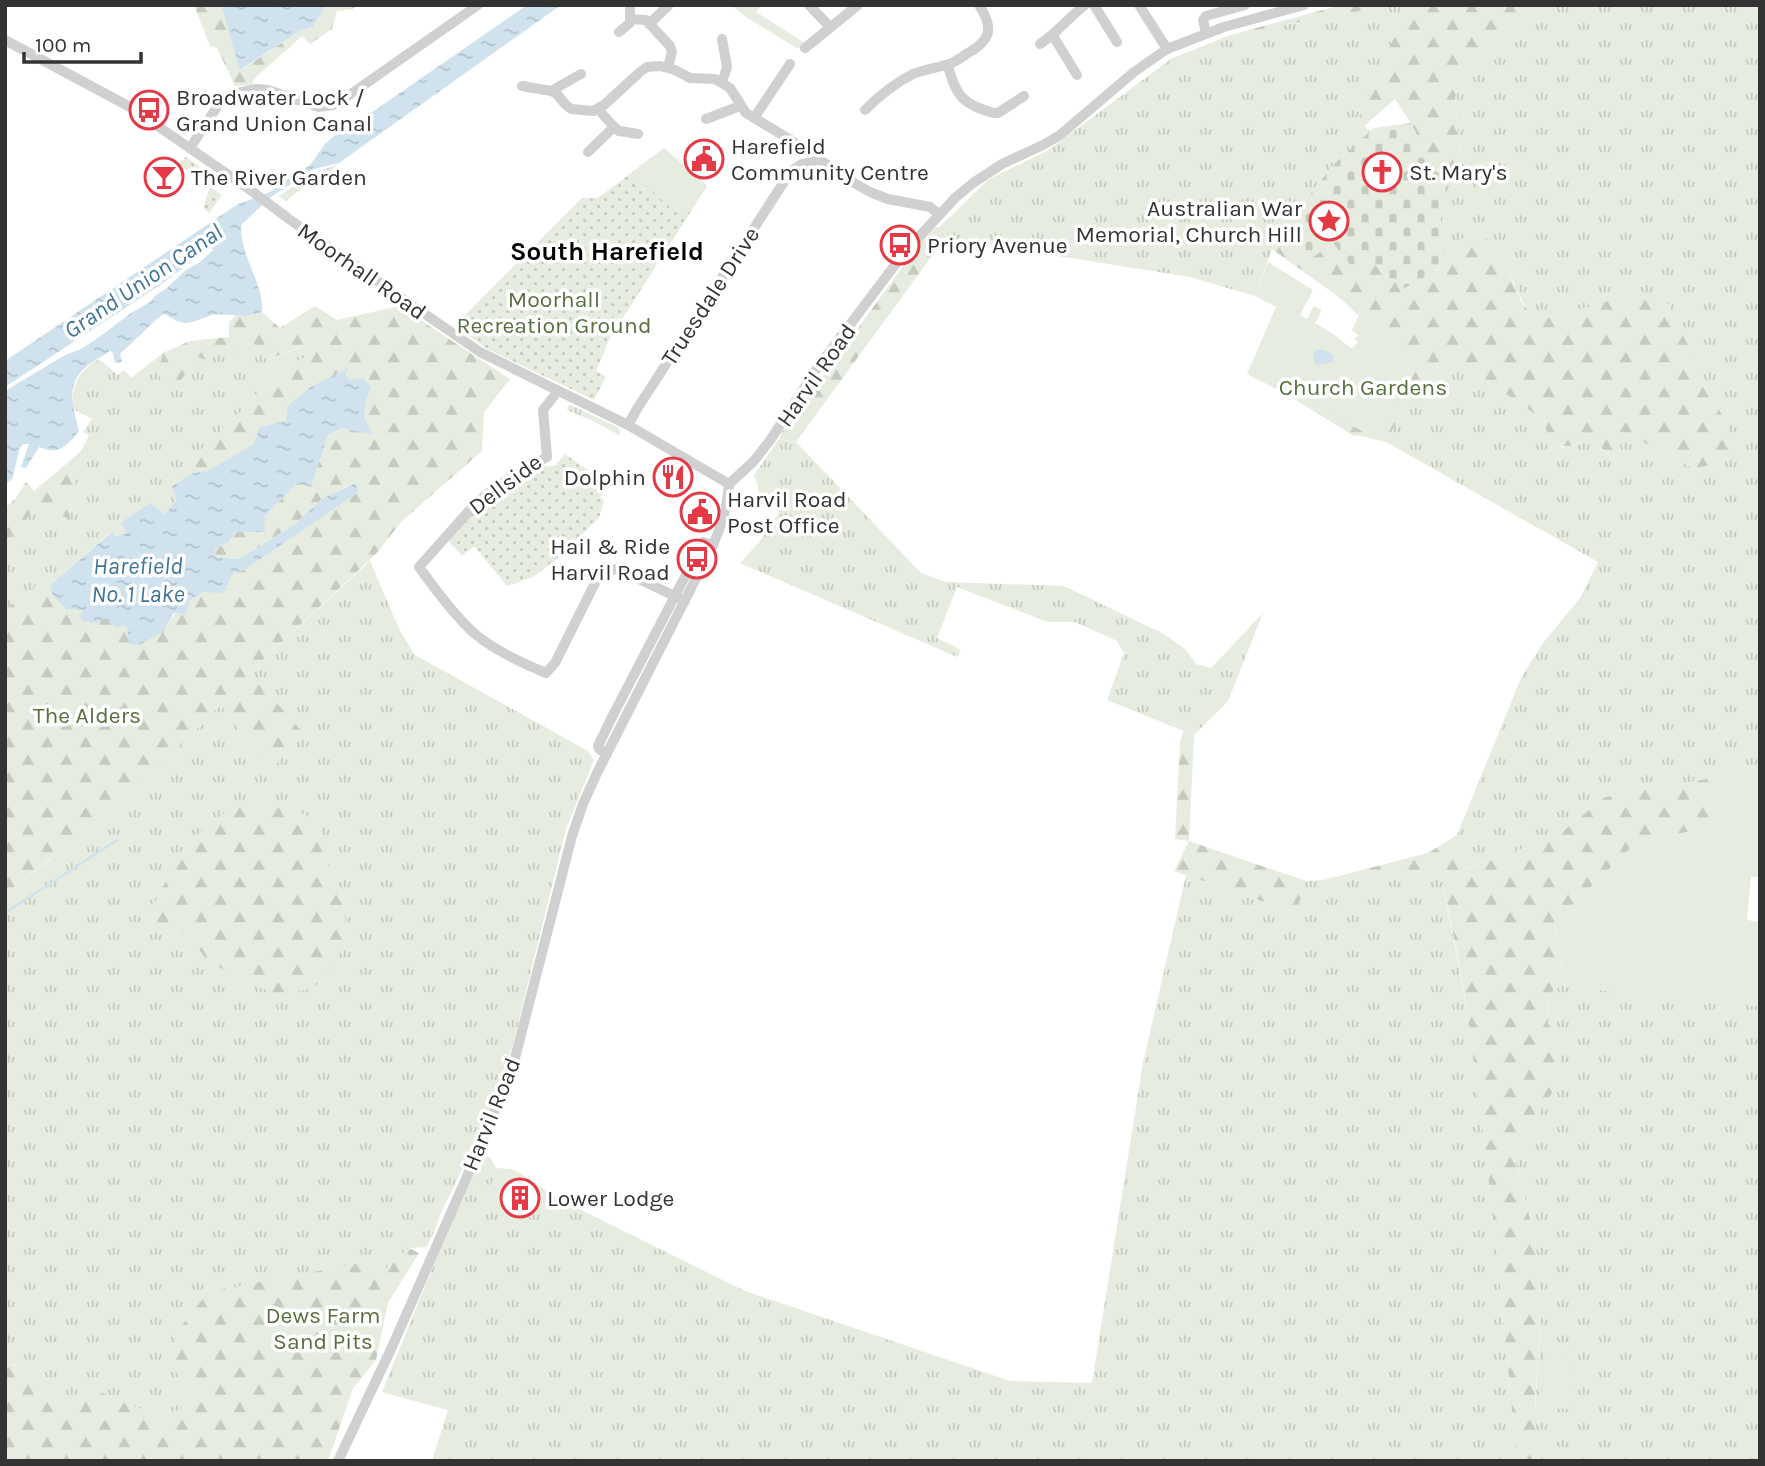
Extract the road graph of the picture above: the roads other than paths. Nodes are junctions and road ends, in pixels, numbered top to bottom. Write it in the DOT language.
graph roads {
  1 [pos="478,5"];
  2 [pos="809,5"];
  3 [pos="858,5"];
  4 [pos="979,5"];
  5 [pos="1094,5"];
  6 [pos="1139,5"];
  7 [pos="1245,5"];
  8 [pos="1304,5"];
  9 [pos="668,6"];
  10 [pos="630,7"];
  11 [pos="1078,7"];
  12 [pos="630,19"];
  13 [pos="649,23"];
  14 [pos="830,27"];
  15 [pos="620,32"];
  16 [pos="1206,33"];
  17 [pos="1053,36"];
  18 [pos="722,39"];
  19 [pos="5,40"];
  20 [pos="1117,42"];
  21 [pos="1040,44"];
  22 [pos="805,48"];
  23 [pos="1167,49"];
  24 [pos="790,64"];
  25 [pos="948,65"];
  26 [pos="668,68"];
  27 [pos="581,74"];
  28 [pos="1077,75"];
  29 [pos="722,82"];
  30 [pos="522,86"];
  31 [pos="551,90"];
  32 [pos="1024,96"];
  33 [pos="740,106"];
  34 [pos="598,109"];
  35 [pos="866,110"];
  36 [pos="754,118"];
  37 [pos="706,119"];
  38 [pos="614,127"];
  39 [pos="638,134"];
  40 [pos="789,139"];
  41 [pos="190,148"];
  42 [pos="588,152"];
  43 [pos="819,160"];
  44 [pos="794,168"];
  45 [pos="939,214"];
  46 [pos="557,390"];
  47 [pos="628,425"];
  48 [pos="729,484"];
  49 [pos="680,599"];
  50 [pos="338,1461"];
  1 -- 41 [label="street"];
  2 -- 14 [label="street"];
  3 -- 14 [label="street"];
  4 -- 25 [label="street"];
  5 -- 20 [label="street"];
  6 -- 23 [label="street"];
  7 -- 16 [label="street"];
  8 -- 16 [label="street, Harvil Road"];
  9 -- 13 [label="street"];
  10 -- 12 [label="street"];
  11 -- 17 [label="street"];
  12 -- 13 [label="street"];
  12 -- 15 [label="street"];
  13 -- 26 [label="street"];
  14 -- 22 [label="street"];
  16 -- 23 [label="street, Harvil Road"];
  17 -- 21 [label="street"];
  17 -- 28 [label="street"];
  18 -- 29 [label="street"];
  19 -- 41 [label="street, Moorhall Road"];
  23 -- 45 [label="street, Harvil Road"];
  24 -- 36 [label="street"];
  25 -- 32 [label="street"];
  25 -- 35 [label="street"];
  26 -- 29 [label="street"];
  26 -- 34 [label="street"];
  27 -- 31 [label="street"];
  29 -- 33 [label="street"];
  30 -- 31 [label="street"];
  31 -- 34 [label="street"];
  33 -- 36 [label="street"];
  33 -- 37 [label="street"];
  34 -- 38 [label="street"];
  36 -- 40 [label="street"];
  38 -- 39 [label="street"];
  38 -- 42 [label="street"];
  40 -- 43 [label="street"];
  40 -- 44 [label="street"];
  41 -- 46 [label="street, Moorhall Road"];
  43 -- 44 [label="street"];
  43 -- 45 [label="street"];
  44 -- 47 [label="street, Truesdale Drive"];
  45 -- 48 [label="street, Harvil Road"];
  46 -- 47 [label="street, Moorhall Road"];
  46 -- 49 [label="street, Dellside"];
  47 -- 48 [label="street, Moorhall Road"];
  48 -- 49 [label="street, Harvil Road"];
  49 -- 50 [label="street, Harvil Road"];
}
